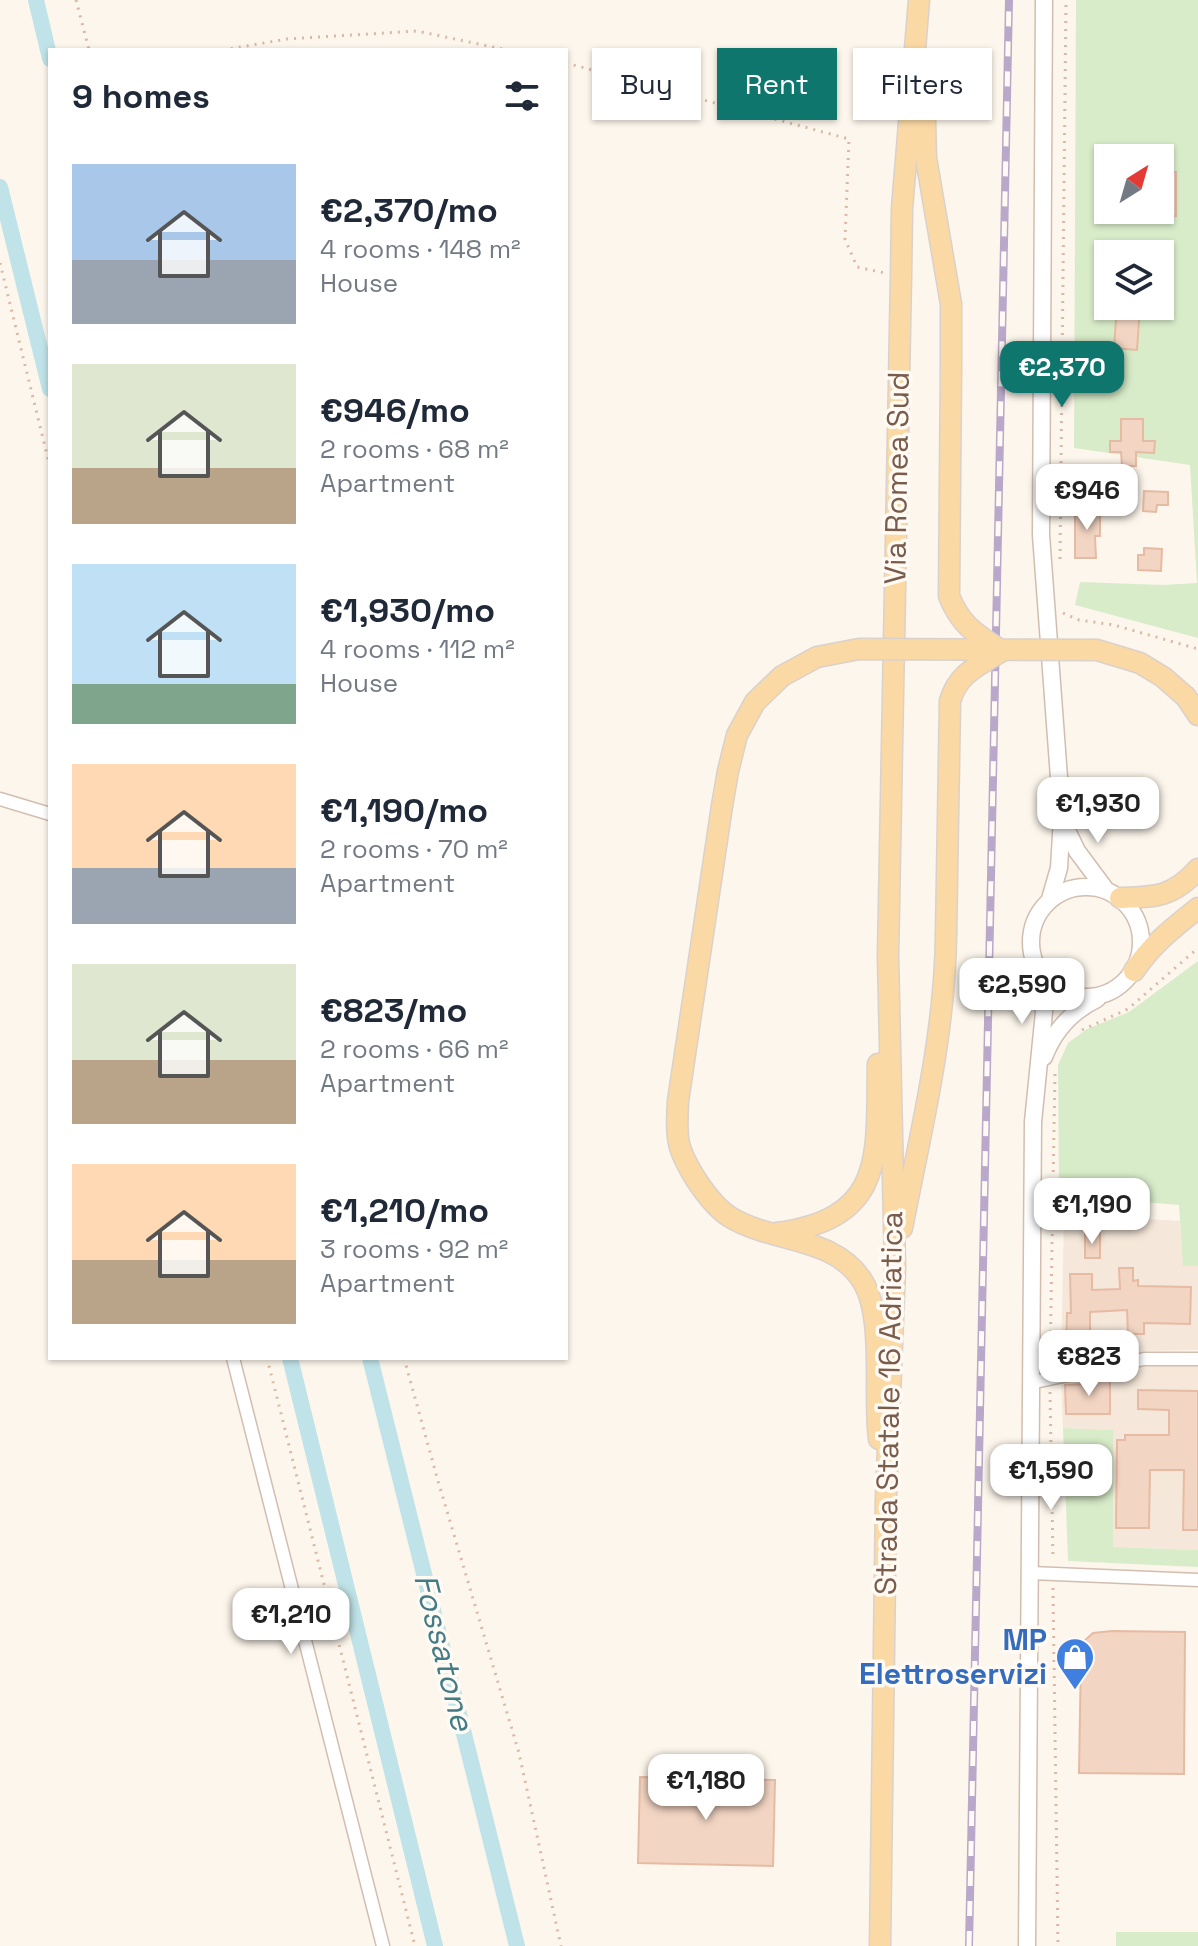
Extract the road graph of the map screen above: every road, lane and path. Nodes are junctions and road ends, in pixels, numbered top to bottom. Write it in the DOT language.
graph roads {
  1 [pos="76,0"];
  2 [pos="920,0"];
  3 [pos="1044,0"];
  4 [pos="1066,0"];
  5 [pos="88,48"];
  6 [pos="235,48"];
  7 [pos="498,48"];
  8 [pos="568,64"];
  9 [pos="0,263"];
  10 [pos="901,276"];
  11 [pos="48,459"];
  12 [pos="1060,558"];
  13 [pos="1060,606"];
  14 [pos="1198,649"];
  15 [pos="1002,651"];
  16 [pos="1198,715"];
  17 [pos="0,799"];
  18 [pos="48,813"];
  19 [pos="1062,818"];
  20 [pos="1198,869"];
  21 [pos="1113,894"];
  22 [pos="1050,899"];
  23 [pos="1198,908"];
  24 [pos="1198,948"];
  25 [pos="888,956"];
  26 [pos="1134,971"];
  27 [pos="1042,977"];
  28 [pos="1107,994"];
  29 [pos="1076,1035"];
  30 [pos="1055,1065"];
  31 [pos="1036,1077"];
  32 [pos="770,1234"];
  33 [pos="895,1268"];
  34 [pos="1198,1359"];
  35 [pos="234,1360"];
  36 [pos="268,1360"];
  37 [pos="405,1360"];
  38 [pos="1050,1378"];
  39 [pos="1030,1383"];
  40 [pos="886,1498"];
  41 [pos="1031,1573"];
  42 [pos="1053,1576"];
  43 [pos="1198,1580"];
  44 [pos="383,1946"];
  45 [pos="415,1946"];
  46 [pos="561,1946"];
  47 [pos="880,1946"];
  48 [pos="1027,1946"];
  49 [pos="1058,1946"];
  1 -- 5 [label="path"];
  2 -- 10 [label="main road, Via Romea Sud"];
  2 -- 15 [label="main road, bridge"];
  3 -- 19 [label="street"];
  4 -- 12 [label="path"];
  6 -- 7 [label="path"];
  8 -- 10 [label="path"];
  9 -- 11 [label="path"];
  10 -- 25 [label="main road, Via Romea Sud"];
  13 -- 14 [label="path"];
  15 -- 16 [label="main road, bridge"];
  15 -- 32 [label="main road, bridge"];
  15 -- 33 [label="main road, bridge"];
  17 -- 18 [label="street"];
  19 -- 21 [label="street"];
  19 -- 22 [label="street"];
  20 -- 21 [label="main road"];
  21 -- 22 [label="street"];
  21 -- 26 [label="street"];
  22 -- 27 [label="street"];
  23 -- 26 [label="main road"];
  24 -- 29 [label="path"];
  25 -- 32 [label="main road"];
  25 -- 33 [label="main road, Strada Statale 16 Adriatica"];
  26 -- 28 [label="street"];
  27 -- 28 [label="street"];
  27 -- 31 [label="street"];
  28 -- 31 [label="street"];
  30 -- 38 [label="path"];
  31 -- 39 [label="street"];
  32 -- 40 [label="main road"];
  33 -- 40 [label="main road, Strada Statale 16 Adriatica"];
  34 -- 38 [label="street"];
  35 -- 44 [label="street"];
  36 -- 45 [label="path"];
  37 -- 46 [label="path"];
  38 -- 39 [label="street"];
  38 -- 42 [label="path"];
  39 -- 41 [label="street"];
  40 -- 47 [label="main road, Strada Statale 16 Adriatica"];
  41 -- 42 [label="street"];
  41 -- 48 [label="street"];
  42 -- 43 [label="street"];
  42 -- 49 [label="path"];
}
